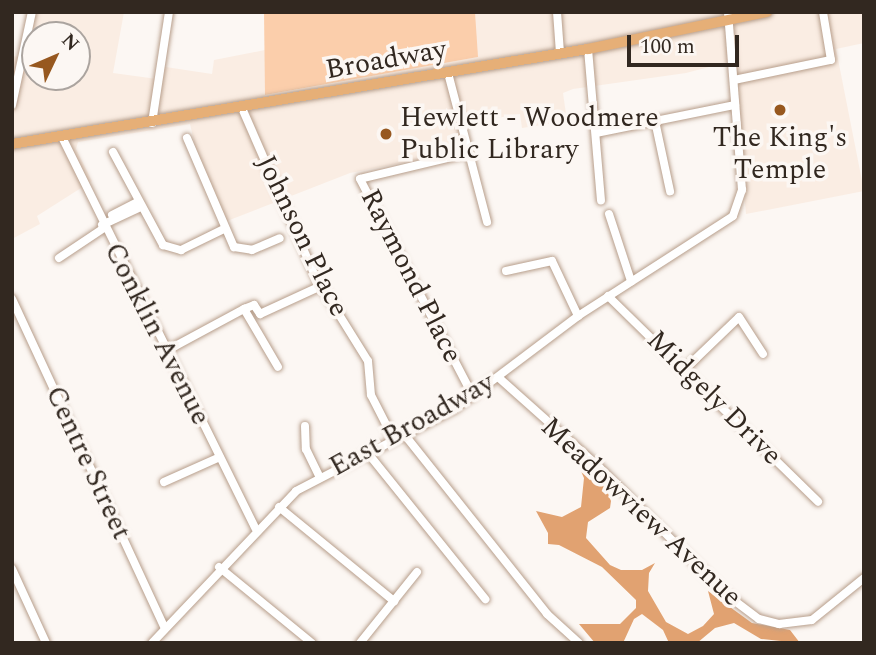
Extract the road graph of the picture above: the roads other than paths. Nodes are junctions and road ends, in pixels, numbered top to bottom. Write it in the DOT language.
graph roads {
  1 [pos="169,12"];
  2 [pos="557,12"];
  3 [pos="767,12"];
  4 [pos="823,12"];
  5 [pos="728,16"];
  6 [pos="588,49"];
  7 [pos="560,53"];
  8 [pos="21,64"];
  9 [pos="448,73"];
  10 [pos="734,80"];
  11 [pos="12,105"];
  12 [pos="735,105"];
  13 [pos="242,108"];
  14 [pos="655,121"];
  15 [pos="152,123"];
  16 [pos="596,133"];
  17 [pos="62,137"];
  18 [pos="187,138"];
  19 [pos="12,144"];
  20 [pos="113,152"];
  21 [pos="468,153"];
  22 [pos="670,191"];
  23 [pos="601,200"];
  24 [pos="139,205"];
  25 [pos="609,214"];
  26 [pos="488,222"];
  27 [pos="102,225"];
  28 [pos="224,229"];
  29 [pos="280,239"];
  30 [pos="59,258"];
  31 [pos="506,271"];
  32 [pos="631,281"];
  33 [pos="321,286"];
  34 [pos="608,296"];
  35 [pos="12,299"];
  36 [pos="244,309"];
  37 [pos="578,316"];
  38 [pos="166,351"];
  39 [pos="763,354"];
  40 [pos="278,367"];
  41 [pos="684,370"];
  42 [pos="499,378"];
  43 [pos="473,396"];
  44 [pos="304,426"];
  45 [pos="404,434"];
  46 [pos="393,438"];
  47 [pos="368,452"];
  48 [pos="220,457"];
  49 [pos="319,477"];
  50 [pos="163,482"];
  51 [pos="818,502"];
  52 [pos="279,507"];
  53 [pos="256,529"];
  54 [pos="219,567"];
  55 [pos="12,569"];
  56 [pos="417,572"];
  57 [pos="864,578"];
  58 [pos="485,599"];
  59 [pos="394,601"];
  60 [pos="164,627"];
  61 [pos="46,643"];
  62 [pos="152,643"];
  63 [pos="312,643"];
  64 [pos="360,643"];
  65 [pos="579,643"];
  1 -- 15 [label="street"];
  2 -- 7 [label="street"];
  3 -- 5 [label="main road, Broadway"];
  4 -- 10 [label="street"];
  5 -- 6 [label="main road, Broadway"];
  5 -- 10 [label="street"];
  6 -- 7 [label="main road, Broadway"];
  6 -- 16 [label="street"];
  7 -- 9 [label="main road, Broadway"];
  8 -- 11 [label="street"];
  9 -- 13 [label="main road, Broadway"];
  9 -- 21 [label="street"];
  10 -- 12 [label="street"];
  12 -- 14 [label="street"];
  12 -- 32 [label="street, East Broadway"];
  13 -- 15 [label="main road, Broadway"];
  13 -- 33 [label="street, Johnson Place"];
  14 -- 16 [label="street"];
  14 -- 22 [label="street"];
  15 -- 17 [label="main road, Broadway"];
  16 -- 23 [label="street"];
  17 -- 19 [label="main road, Broadway"];
  17 -- 27 [label="street, Conklin Avenue"];
  18 -- 28 [label="street"];
  20 -- 24 [label="street"];
  21 -- 26 [label="street"];
  21 -- 43 [label="street, Raymond Place"];
  24 -- 27 [label="street"];
  24 -- 28 [label="street"];
  25 -- 32 [label="street"];
  27 -- 30 [label="street"];
  27 -- 38 [label="street, Conklin Avenue"];
  28 -- 29 [label="street"];
  31 -- 37 [label="street"];
  32 -- 34 [label="street, East Broadway"];
  33 -- 36 [label="street"];
  33 -- 46 [label="street, Johnson Place"];
  34 -- 37 [label="street, East Broadway"];
  34 -- 41 [label="street, Midgely Drive"];
  35 -- 60 [label="street, Centre Street"];
  36 -- 38 [label="street"];
  36 -- 40 [label="street"];
  37 -- 42 [label="street, East Broadway"];
  38 -- 48 [label="street, Conklin Avenue"];
  39 -- 41 [label="street"];
  41 -- 51 [label="street, Midgely Drive"];
  42 -- 43 [label="street, East Broadway"];
  42 -- 57 [label="street, Meadowview Avenue"];
  43 -- 45 [label="street, East Broadway"];
  44 -- 49 [label="street"];
  45 -- 46 [label="street, East Broadway"];
  45 -- 65 [label="street"];
  46 -- 47 [label="street, East Broadway"];
  47 -- 49 [label="street, East Broadway"];
  47 -- 58 [label="street"];
  48 -- 50 [label="street"];
  48 -- 53 [label="street, Conklin Avenue"];
  49 -- 52 [label="street, East Broadway"];
  52 -- 53 [label="street, East Broadway"];
  52 -- 59 [label="street"];
  53 -- 54 [label="street, East Broadway"];
  54 -- 60 [label="street, East Broadway"];
  54 -- 63 [label="street"];
  55 -- 61 [label="street"];
  56 -- 59 [label="street"];
  59 -- 64 [label="street"];
  60 -- 62 [label="street, East Broadway"];
}
